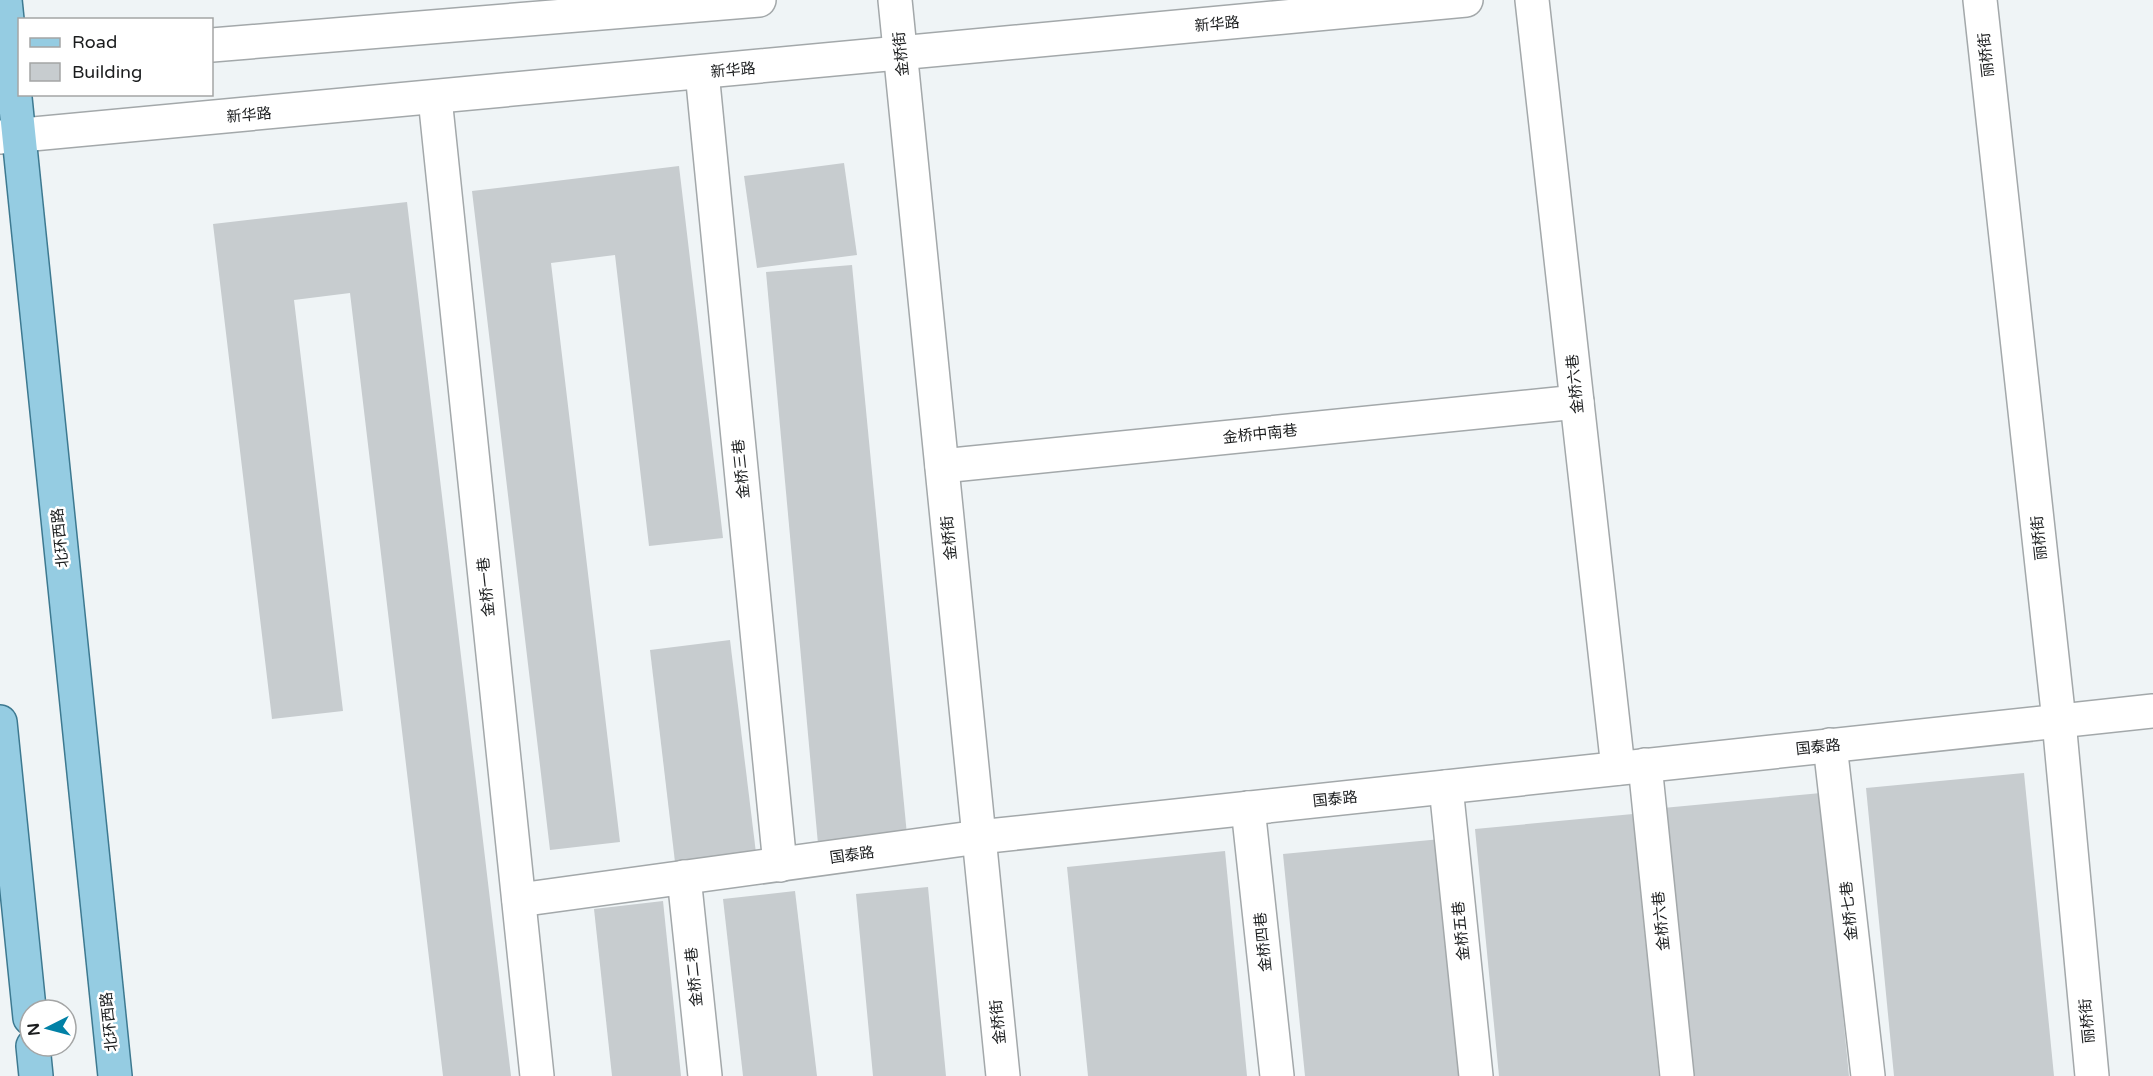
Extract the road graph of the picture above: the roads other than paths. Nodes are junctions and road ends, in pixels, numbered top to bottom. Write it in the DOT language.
graph roads {
  1 [pos="5,0"];
  2 [pos="759,0"];
  3 [pos="895,0"];
  4 [pos="1466,0"];
  5 [pos="1532,0"];
  6 [pos="1980,0"];
  7 [pos="213,45"];
  8 [pos="901,54"];
  9 [pos="10,62"];
  10 [pos="702,72"];
  11 [pos="435,98"];
  12 [pos="10,137"];
  13 [pos="1577,402"];
  14 [pos="942,466"];
  15 [pos="2153,711"];
  16 [pos="2059,721"];
  17 [pos="0,722"];
  18 [pos="1830,745"];
  19 [pos="1632,767"];
  20 [pos="1446,787"];
  21 [pos="1248,808"];
  22 [pos="979,837"];
  23 [pos="780,865"];
  24 [pos="684,877"];
  25 [pos="519,900"];
  26 [pos="28,998"];
  27 [pos="34,1058"];
  28 [pos="36,1076"];
  29 [pos="115,1076"];
  30 [pos="537,1076"];
  31 [pos="705,1076"];
  32 [pos="1004,1076"];
  33 [pos="1277,1076"];
  34 [pos="1476,1076"];
  35 [pos="1677,1076"];
  36 [pos="1868,1076"];
  37 [pos="2092,1076"];
  1 -- 9 [label="main road, 北环西路"];
  2 -- 7 [label="street"];
  3 -- 8 [label="street, 金桥街"];
  4 -- 8 [label="street, 新华路"];
  5 -- 13 [label="street, 金桥六巷"];
  6 -- 16 [label="street, 丽桥街"];
  8 -- 10 [label="street, 新华路"];
  8 -- 14 [label="street, 金桥街"];
  9 -- 12 [label="main road, 北环西路"];
  10 -- 11 [label="street, 新华路"];
  10 -- 23 [label="street, 金桥三巷"];
  11 -- 12 [label="street, 新华路"];
  11 -- 25 [label="street, 金桥一巷"];
  12 -- 29 [label="main road, 北环西路"];
  13 -- 14 [label="street, 金桥中南巷"];
  13 -- 19 [label="street, 金桥六巷"];
  14 -- 22 [label="street, 金桥街"];
  15 -- 16 [label="street, 国泰路"];
  16 -- 18 [label="street, 国泰路"];
  16 -- 37 [label="street, 丽桥街"];
  17 -- 26 [label="main road"];
  18 -- 19 [label="street, 国泰路"];
  18 -- 36 [label="street, 金桥七巷"];
  19 -- 20 [label="street, 国泰路"];
  19 -- 35 [label="street, 金桥六巷"];
  20 -- 21 [label="street, 国泰路"];
  20 -- 34 [label="street, 金桥五巷"];
  21 -- 22 [label="street, 国泰路"];
  21 -- 33 [label="street, 金桥四巷"];
  22 -- 23 [label="street, 国泰路"];
  22 -- 32 [label="street, 金桥街"];
  23 -- 24 [label="street, 国泰路"];
  24 -- 25 [label="street, 国泰路"];
  24 -- 31 [label="street, 金桥二巷"];
  25 -- 30 [label="street, 金桥一巷"];
  27 -- 28 [label="main road"];
}
